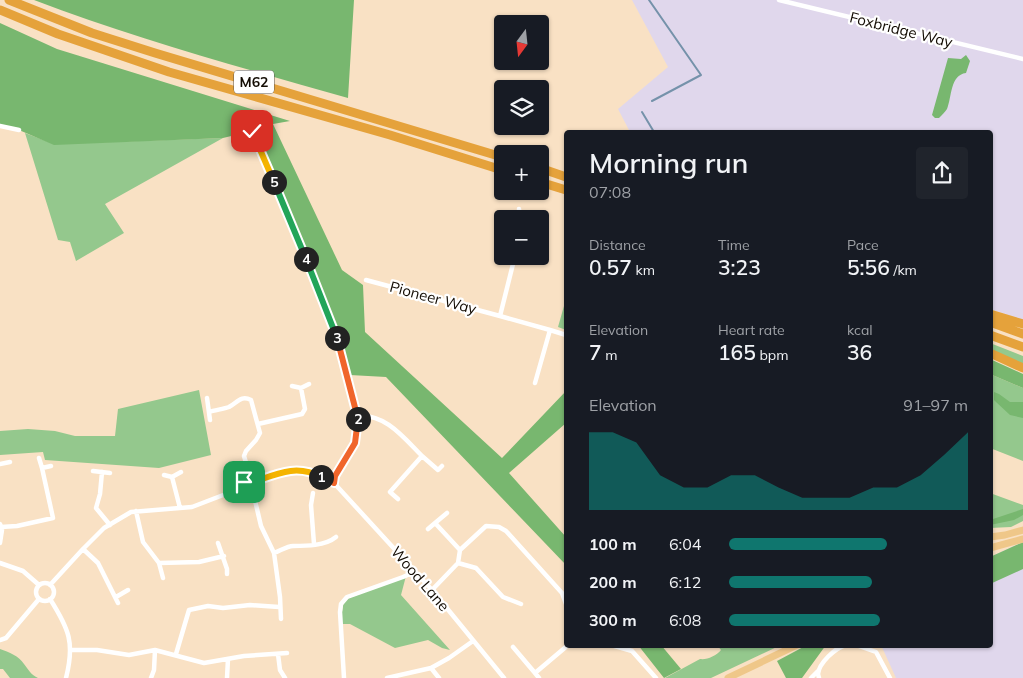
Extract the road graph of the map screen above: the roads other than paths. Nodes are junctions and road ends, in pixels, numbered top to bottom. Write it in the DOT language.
graph roads {
  1 [pos="9,0"];
  2 [pos="780,0"];
  3 [pos="0,10"];
  4 [pos="1023,59"];
  5 [pos="0,126"];
  6 [pos="19,130"];
  7 [pos="252,131"];
  8 [pos="494,154"];
  9 [pos="494,168"];
  10 [pos="549,171"];
  11 [pos="564,176"];
  12 [pos="549,185"];
  13 [pos="564,189"];
  14 [pos="512,265"];
  15 [pos="366,280"];
  16 [pos="993,315"];
  17 [pos="500,316"];
  18 [pos="993,323"];
  19 [pos="1023,324"];
  20 [pos="550,330"];
  21 [pos="564,334"];
  22 [pos="1023,334"];
  23 [pos="993,336"];
  24 [pos="1023,348"];
  25 [pos="993,354"];
  26 [pos="1023,368"];
  27 [pos="536,383"];
  28 [pos="309,384"];
  29 [pos="292,386"];
  30 [pos="301,388"];
  31 [pos="206,398"];
  32 [pos="209,412"];
  33 [pos="357,416"];
  34 [pos="210,420"];
  35 [pos="258,424"];
  36 [pos="422,456"];
  37 [pos="39,458"];
  38 [pos="10,462"];
  39 [pos="0,465"];
  40 [pos="51,466"];
  41 [pos="442,466"];
  42 [pos="42,468"];
  43 [pos="93,471"];
  44 [pos="102,472"];
  45 [pos="181,472"];
  46 [pos="110,473"];
  47 [pos="164,475"];
  48 [pos="250,476"];
  49 [pos="172,477"];
  50 [pos="259,480"];
  51 [pos="334,483"];
  52 [pos="244,488"];
  53 [pos="253,492"];
  54 [pos="313,493"];
  55 [pos="398,499"];
  56 [pos="180,508"];
  57 [pos="136,511"];
  58 [pos="446,513"];
  59 [pos="53,518"];
  60 [pos="435,523"];
  61 [pos="54,524"];
  62 [pos="110,524"];
  63 [pos="1,525"];
  64 [pos="428,529"];
  65 [pos="1023,530"];
  66 [pos="336,537"];
  67 [pos="993,537"];
  68 [pos="1023,538"];
  69 [pos="0,543"];
  70 [pos="218,543"];
  71 [pos="314,544"];
  72 [pos="993,547"];
  73 [pos="83,549"];
  74 [pos="460,550"];
  75 [pos="274,553"];
  76 [pos="223,556"];
  77 [pos="0,563"];
  78 [pos="160,563"];
  79 [pos="458,564"];
  80 [pos="414,572"];
  81 [pos="228,574"];
  82 [pos="163,578"];
  83 [pos="40,585"];
  84 [pos="50,585"];
  85 [pos="128,590"];
  86 [pos="432,590"];
  87 [pos="116,597"];
  88 [pos="564,598"];
  89 [pos="39,599"];
  90 [pos="50,599"];
  91 [pos="118,603"];
  92 [pos="521,604"];
  93 [pos="279,607"];
  94 [pos="280,619"];
  95 [pos="0,640"];
  96 [pos="473,641"];
  97 [pos="513,647"];
  98 [pos="565,648"];
  99 [pos="622,648"];
  100 [pos="791,648"];
  101 [pos="838,648"];
  102 [pos="865,648"];
  103 [pos="71,650"];
  104 [pos="155,650"];
  105 [pos="287,653"];
  106 [pos="176,654"];
  107 [pos="278,654"];
  108 [pos="228,659"];
  109 [pos="431,668"];
  110 [pos="818,671"];
  111 [pos="535,673"];
  112 [pos="653,677"];
  113 [pos="66,678"];
  114 [pos="151,678"];
  115 [pos="228,678"];
  116 [pos="285,678"];
  117 [pos="344,678"];
  118 [pos="387,678"];
  119 [pos="440,678"];
  120 [pos="504,678"];
  121 [pos="539,678"];
  122 [pos="728,678"];
  123 [pos="811,678"];
  124 [pos="819,678"];
  125 [pos="890,678"];
  1 -- 8 [label="highway, M62"];
  2 -- 4 [label="street, Foxbridge Way"];
  3 -- 9 [label="highway, M62"];
  5 -- 6 [label="street"];
  7 -- 33 [label="street"];
  10 -- 11 [label="highway"];
  12 -- 13 [label="highway"];
  14 -- 17 [label="street"];
  15 -- 17 [label="street, Pioneer Way"];
  16 -- 19 [label="highway"];
  17 -- 20 [label="street, Pioneer Way"];
  18 -- 22 [label="highway"];
  20 -- 21 [label="street, Pioneer Way"];
  20 -- 27 [label="street"];
  23 -- 24 [label="highway"];
  25 -- 26 [label="highway"];
  28 -- 30 [label="street"];
  29 -- 30 [label="street"];
  30 -- 35 [label="street"];
  31 -- 32 [label="street"];
  32 -- 34 [label="street"];
  32 -- 35 [label="street"];
  33 -- 36 [label="street"];
  33 -- 51 [label="street"];
  35 -- 48 [label="street"];
  36 -- 41 [label="street"];
  36 -- 55 [label="street"];
  37 -- 42 [label="street"];
  38 -- 39 [label="street"];
  40 -- 42 [label="street"];
  42 -- 59 [label="street"];
  43 -- 44 [label="street"];
  44 -- 46 [label="street"];
  44 -- 62 [label="street"];
  45 -- 49 [label="street"];
  47 -- 49 [label="street"];
  48 -- 50 [label="street"];
  48 -- 52 [label="street"];
  49 -- 56 [label="street"];
  50 -- 51 [label="street, Wood Lane"];
  50 -- 53 [label="street"];
  51 -- 80 [label="street, Wood Lane"];
  52 -- 53 [label="street"];
  52 -- 56 [label="street"];
  53 -- 75 [label="street"];
  54 -- 71 [label="street"];
  56 -- 57 [label="street"];
  57 -- 62 [label="street"];
  57 -- 78 [label="street"];
  58 -- 60 [label="street"];
  59 -- 61 [label="street"];
  59 -- 63 [label="street"];
  60 -- 64 [label="street"];
  60 -- 74 [label="street"];
  62 -- 73 [label="street"];
  63 -- 69 [label="street"];
  65 -- 67 [label="main road"];
  66 -- 71 [label="street"];
  68 -- 72 [label="main road"];
  70 -- 76 [label="street"];
  71 -- 75 [label="street"];
  73 -- 84 [label="street"];
  73 -- 87 [label="street"];
  74 -- 79 [label="street"];
  74 -- 88 [label="street"];
  75 -- 93 [label="street"];
  76 -- 78 [label="street"];
  76 -- 81 [label="street"];
  77 -- 83 [label="street"];
  78 -- 82 [label="street"];
  79 -- 86 [label="street"];
  79 -- 92 [label="street"];
  80 -- 86 [label="street, Wood Lane"];
  80 -- 117 [label="street"];
  83 -- 84 [label="street"];
  83 -- 89 [label="street"];
  84 -- 90 [label="street"];
  85 -- 87 [label="street"];
  86 -- 96 [label="street, Wood Lane"];
  87 -- 91 [label="street"];
  89 -- 90 [label="street"];
  89 -- 95 [label="street"];
  90 -- 103 [label="street"];
  93 -- 94 [label="street"];
  93 -- 106 [label="street"];
  96 -- 109 [label="street"];
  96 -- 120 [label="street, Wood Lane"];
  97 -- 111 [label="street"];
  98 -- 111 [label="street"];
  99 -- 112 [label="street"];
  100 -- 122 [label="main road"];
  101 -- 110 [label="street"];
  102 -- 125 [label="street"];
  103 -- 104 [label="street"];
  103 -- 113 [label="street"];
  104 -- 106 [label="street"];
  104 -- 114 [label="street"];
  105 -- 107 [label="street"];
  106 -- 108 [label="street"];
  107 -- 108 [label="street"];
  107 -- 116 [label="street"];
  108 -- 115 [label="street"];
  109 -- 118 [label="street"];
  109 -- 119 [label="street"];
  110 -- 123 [label="street"];
  110 -- 124 [label="street"];
  111 -- 121 [label="street"];
}
